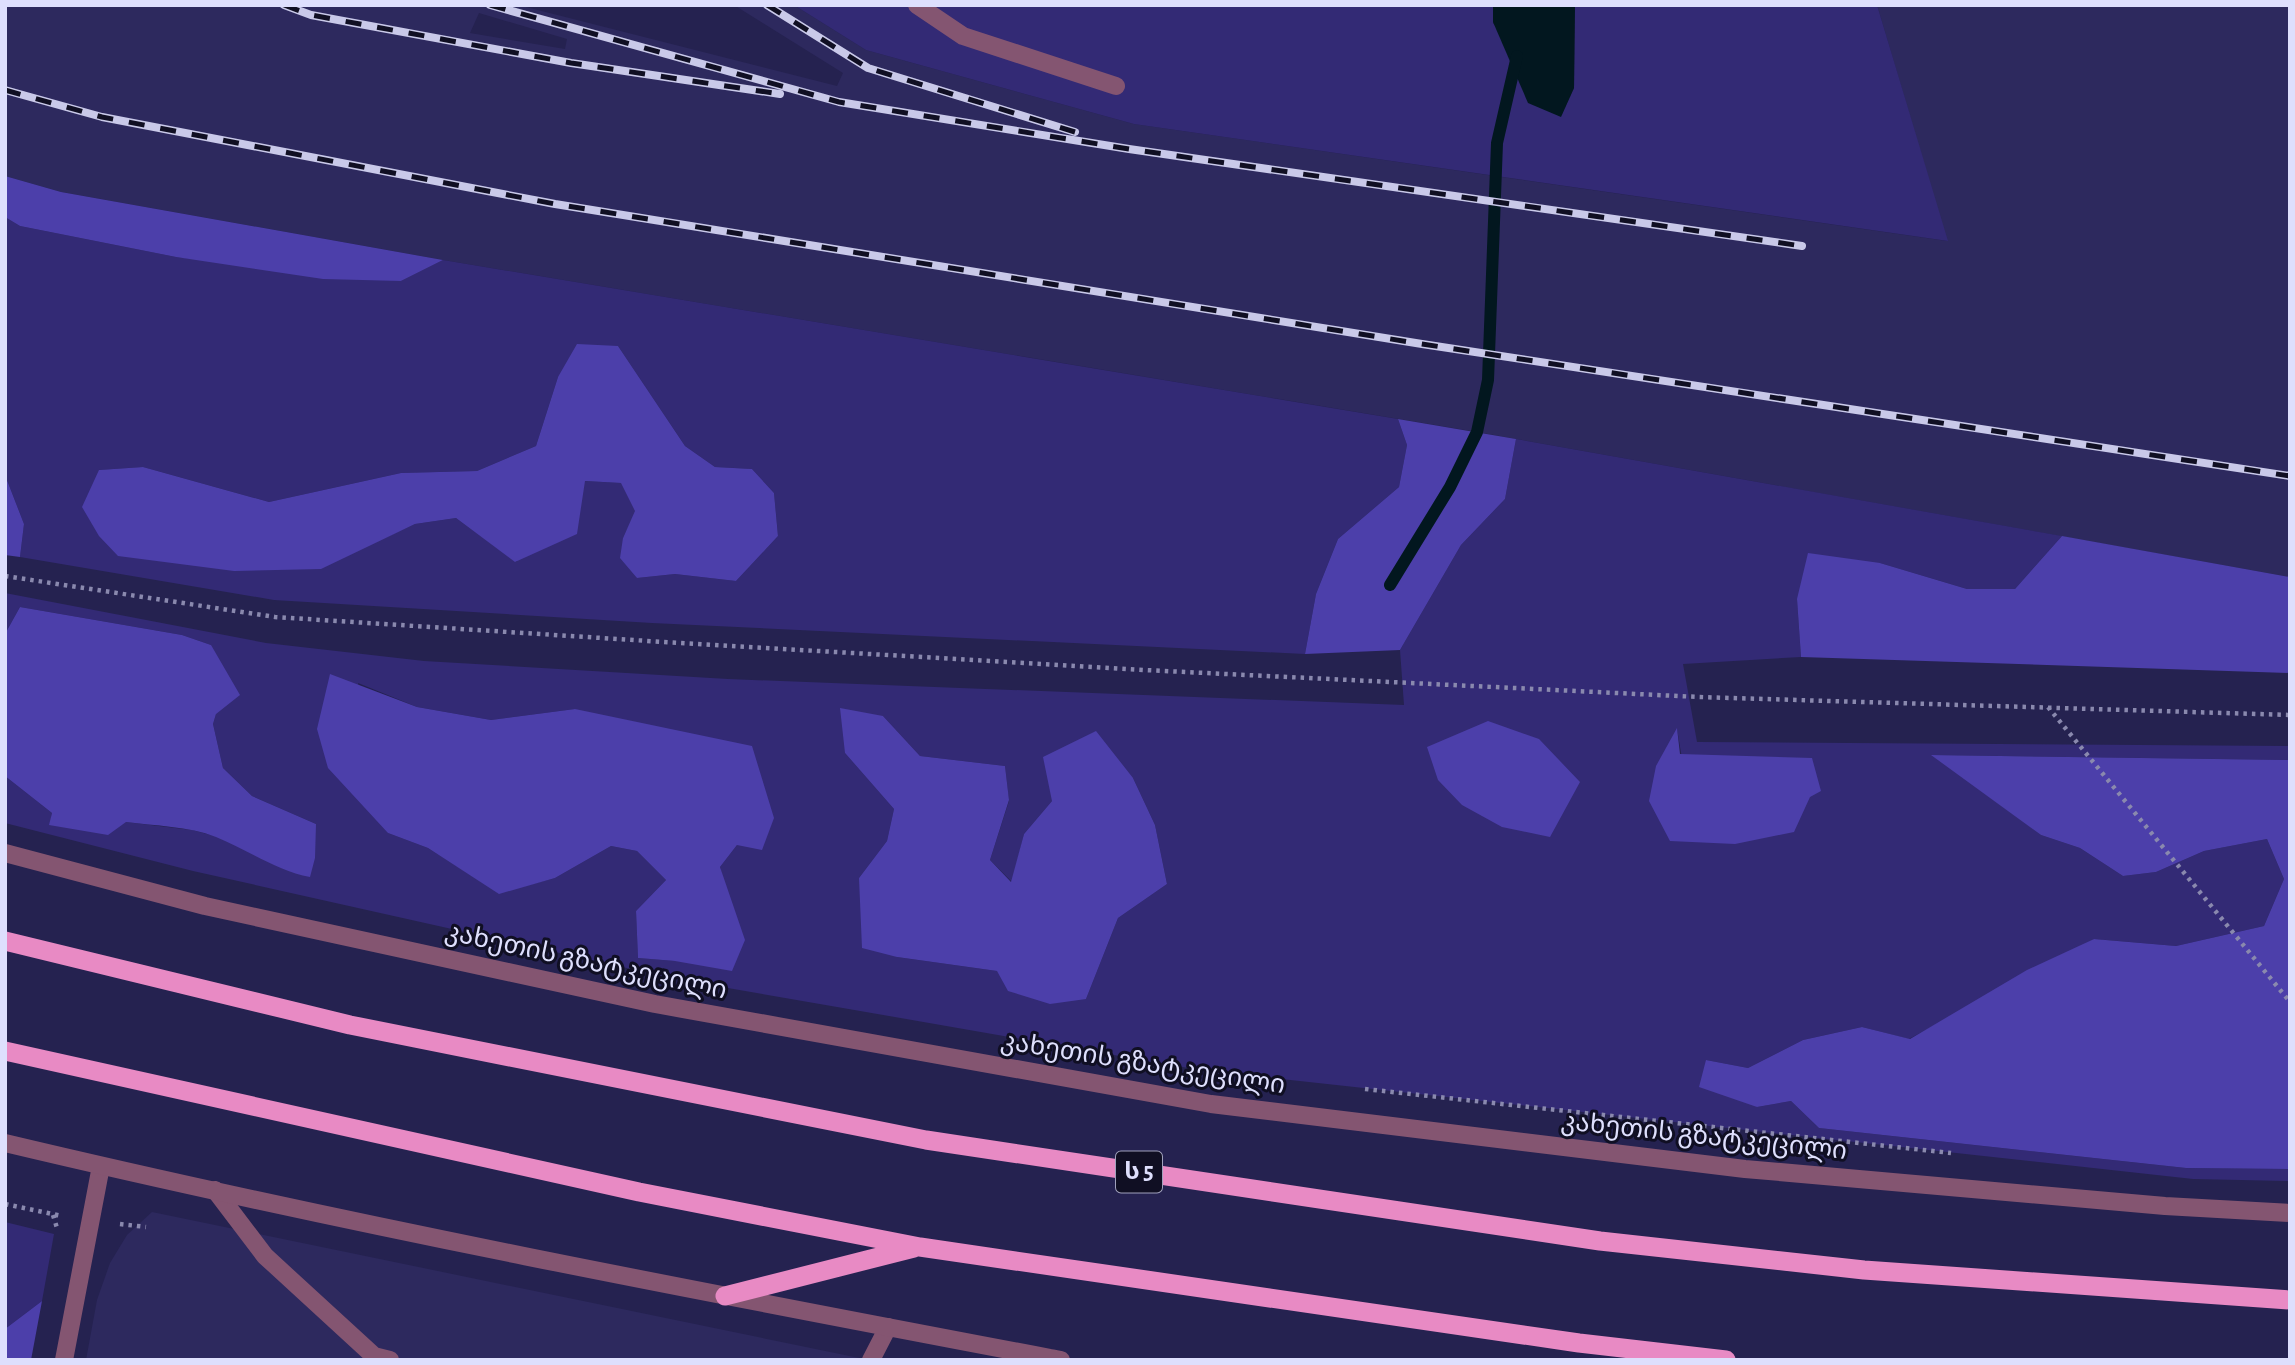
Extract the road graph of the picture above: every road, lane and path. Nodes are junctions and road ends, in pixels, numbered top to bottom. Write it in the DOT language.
graph roads {
  1 [pos="917,5"];
  2 [pos="1116,86"];
  3 [pos="5,576"];
  4 [pos="2047,706"];
  5 [pos="2290,715"];
  6 [pos="5,853"];
  7 [pos="5,942"];
  8 [pos="2290,1002"];
  9 [pos="5,1051"];
  10 [pos="1363,1088"];
  11 [pos="5,1143"];
  12 [pos="1962,1154"];
  13 [pos="101,1166"];
  14 [pos="215,1190"];
  15 [pos="5,1204"];
  16 [pos="2290,1213"];
  17 [pos="53,1215"];
  18 [pos="920,1247"];
  19 [pos="725,1296"];
  20 [pos="2290,1300"];
  21 [pos="888,1327"];
  22 [pos="64,1360"];
  23 [pos="390,1360"];
  24 [pos="871,1360"];
  25 [pos="1060,1360"];
  26 [pos="1726,1360"];
  1 -- 2 [label="street"];
  3 -- 4 [label="path"];
  4 -- 5 [label="path"];
  4 -- 8 [label="path"];
  6 -- 16 [label="street, კახეთის გზატკეცილი"];
  7 -- 20 [label="highway, ს 5"];
  9 -- 18 [label="highway"];
  10 -- 12 [label="path"];
  11 -- 13 [label="street"];
  13 -- 14 [label="street"];
  13 -- 22 [label="street"];
  14 -- 19 [label="street"];
  14 -- 23 [label="street"];
  15 -- 17 [label="path"];
  18 -- 19 [label="highway"];
  18 -- 26 [label="highway"];
  19 -- 21 [label="street"];
  21 -- 24 [label="street"];
  21 -- 25 [label="street"];
}
